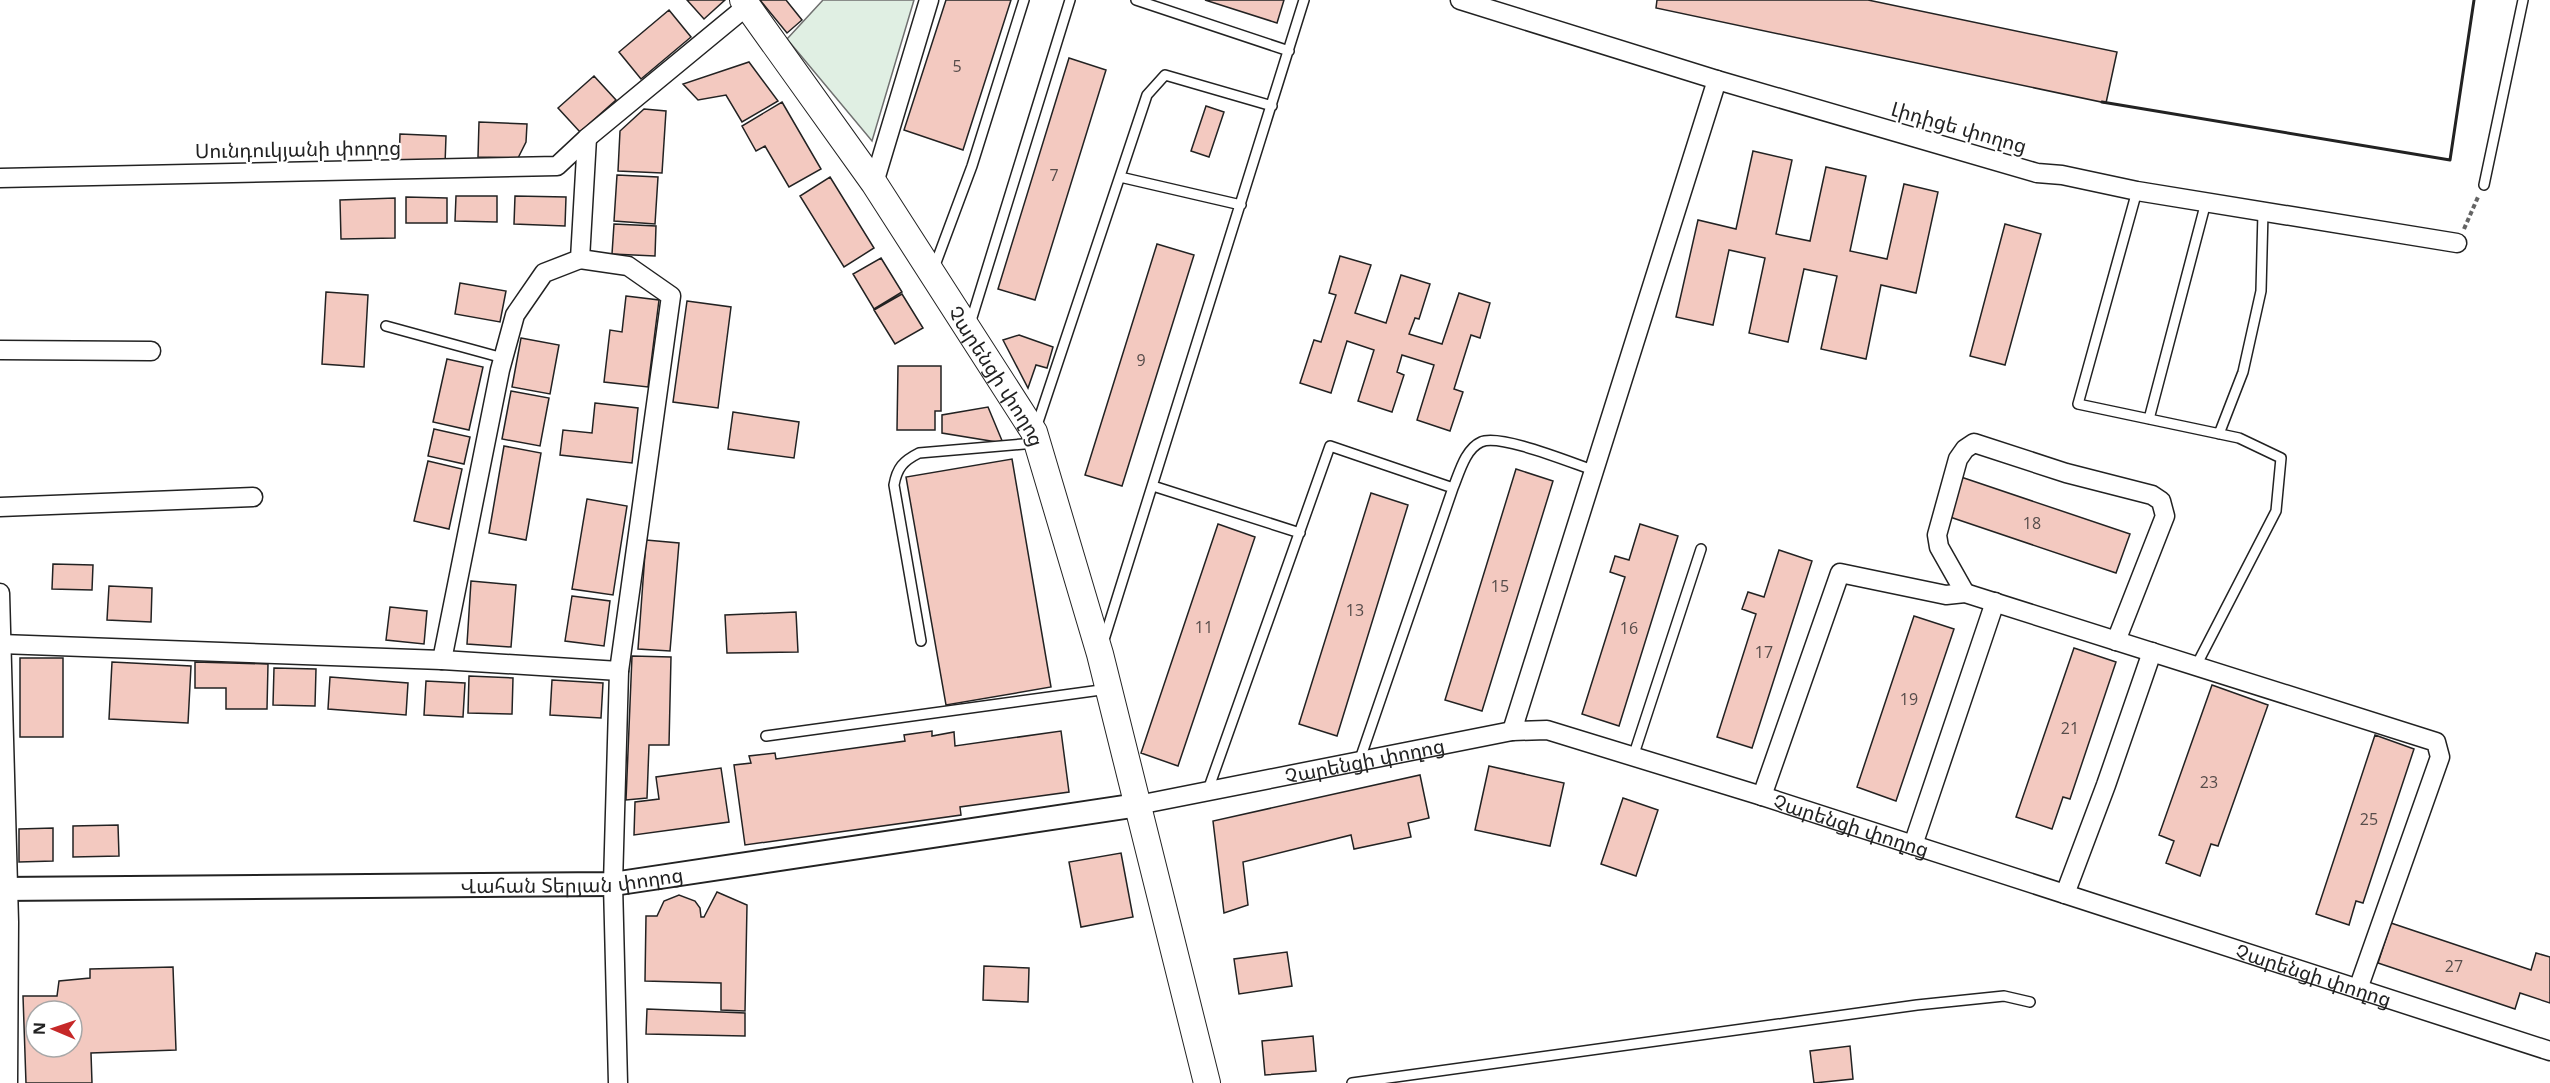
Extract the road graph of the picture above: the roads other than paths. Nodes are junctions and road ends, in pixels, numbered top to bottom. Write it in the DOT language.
graph roads {
  1 [pos="929,0"];
  2 [pos="1024,0"];
  3 [pos="1070,0"];
  4 [pos="1136,0"];
  5 [pos="1304,0"];
  6 [pos="1460,0"];
  7 [pos="2523,0"];
  8 [pos="745,3"];
  9 [pos="1289,51"];
  10 [pos="1717,80"];
  11 [pos="1272,106"];
  12 [pos="587,138"];
  13 [pos="1120,177"];
  14 [pos="0,178"];
  15 [pos="874,183"];
  16 [pos="2484,185"];
  17 [pos="2137,190"];
  18 [pos="2206,202"];
  19 [pos="1241,205"];
  20 [pos="2264,212"];
  21 [pos="2457,243"];
  22 [pos="580,259"];
  23 [pos="932,273"];
  24 [pos="386,326"];
  25 [pos="968,329"];
  26 [pos="0,350"];
  27 [pos="151,351"];
  28 [pos="503,358"];
  29 [pos="2149,419"];
  30 [pos="2219,434"];
  31 [pos="1036,437"];
  32 [pos="1596,471"];
  33 [pos="1153,486"];
  34 [pos="1453,488"];
  35 [pos="253,497"];
  36 [pos="0,507"];
  37 [pos="1300,533"];
  38 [pos="1701,549"];
  39 [pos="0,593"];
  40 [pos="1965,593"];
  41 [pos="1995,602"];
  42 [pos="2116,640"];
  43 [pos="921,641"];
  44 [pos="1,644"];
  45 [pos="2152,652"];
  46 [pos="1100,654"];
  47 [pos="442,660"];
  48 [pos="2196,666"];
  49 [pos="619,671"];
  50 [pos="1108,689"];
  51 [pos="1512,731"];
  52 [pos="766,736"];
  53 [pos="1634,757"];
  54 [pos="1359,762"];
  55 [pos="1208,790"];
  56 [pos="1762,796"];
  57 [pos="1138,805"];
  58 [pos="1913,845"];
  59 [pos="613,884"];
  60 [pos="3,889"];
  61 [pos="2065,894"];
  62 [pos="2358,989"];
  63 [pos="2030,1002"];
  64 [pos="2550,1051"];
  65 [pos="8,1083"];
  66 [pos="618,1083"];
  67 [pos="1207,1083"];
  68 [pos="1352,1083"];
  1 -- 15 [label="street"];
  2 -- 23 [label="lane"];
  3 -- 25 [label="lane"];
  4 -- 9 [label="lane"];
  5 -- 9 [label="lane"];
  6 -- 10 [label="street, Լիդիցե փողոց"];
  7 -- 16 [label="lane"];
  8 -- 12 [label="street, Սունդուկյանի փողոց"];
  8 -- 15 [label="main road, Չարենցի փողոց"];
  9 -- 11 [label="lane"];
  10 -- 17 [label="street, Լիդիցե փողոց"];
  10 -- 32 [label="street"];
  11 -- 13 [label="lane"];
  11 -- 19 [label="lane"];
  12 -- 14 [label="street, Սունդուկյանի փողոց"];
  12 -- 22 [label="street"];
  13 -- 19 [label="lane"];
  13 -- 31 [label="lane"];
  15 -- 23 [label="main road, Չարենցի փողոց"];
  17 -- 18 [label="street, Լիդիցե փողոց"];
  17 -- 29 [label="lane"];
  18 -- 20 [label="street, Լիդիցե փողոց"];
  18 -- 29 [label="lane"];
  19 -- 33 [label="lane"];
  20 -- 21 [label="street, Լիդիցե փողոց"];
  20 -- 30 [label="lane"];
  22 -- 28 [label="street"];
  22 -- 49 [label="street"];
  23 -- 25 [label="main road, Չարենցի փողոց"];
  24 -- 28 [label="lane"];
  25 -- 31 [label="main road, Չարենցի փողոց"];
  26 -- 27 [label="street"];
  28 -- 47 [label="street"];
  29 -- 30 [label="lane"];
  30 -- 48 [label="lane"];
  31 -- 43 [label="lane"];
  31 -- 46 [label="main road, Չարենցի փողոց"];
  32 -- 34 [label="lane"];
  32 -- 51 [label="street"];
  33 -- 37 [label="lane"];
  33 -- 46 [label="lane"];
  34 -- 37 [label="lane"];
  34 -- 54 [label="lane"];
  35 -- 36 [label="street"];
  37 -- 55 [label="lane"];
  38 -- 53 [label="lane"];
  39 -- 44 [label="street"];
  40 -- 41 [label="street"];
  40 -- 42 [label="street"];
  40 -- 56 [label="street"];
  41 -- 42 [label="street"];
  41 -- 58 [label="street"];
  42 -- 45 [label="street"];
  44 -- 47 [label="street"];
  44 -- 60 [label="street"];
  45 -- 48 [label="street"];
  45 -- 61 [label="street"];
  46 -- 50 [label="main road, Չարենցի փողոց"];
  47 -- 49 [label="street"];
  48 -- 62 [label="street"];
  49 -- 59 [label="street"];
  50 -- 52 [label="lane"];
  50 -- 57 [label="main road, Չարենցի փողոց"];
  51 -- 53 [label="street, Չարենցի փողոց"];
  51 -- 54 [label="street, Չարենցի փողոց"];
  53 -- 56 [label="street, Չարենցի փողոց"];
  54 -- 55 [label="street, Չարենցի փողոց"];
  55 -- 57 [label="street, Չարենցի փողոց"];
  56 -- 58 [label="street, Չարենցի փողոց"];
  57 -- 59 [label="street, Վահան Տերյան փողոց"];
  57 -- 67 [label="main road, Չարենցի փողոց"];
  58 -- 61 [label="street, Չարենցի փողոց"];
  59 -- 60 [label="street, Վահան Տերյան փողոց"];
  59 -- 66 [label="street"];
  60 -- 65 [label="street"];
  61 -- 62 [label="street, Չարենցի փողոց"];
  62 -- 64 [label="street, Չարենցի փողոց"];
  63 -- 68 [label="lane"];
}
